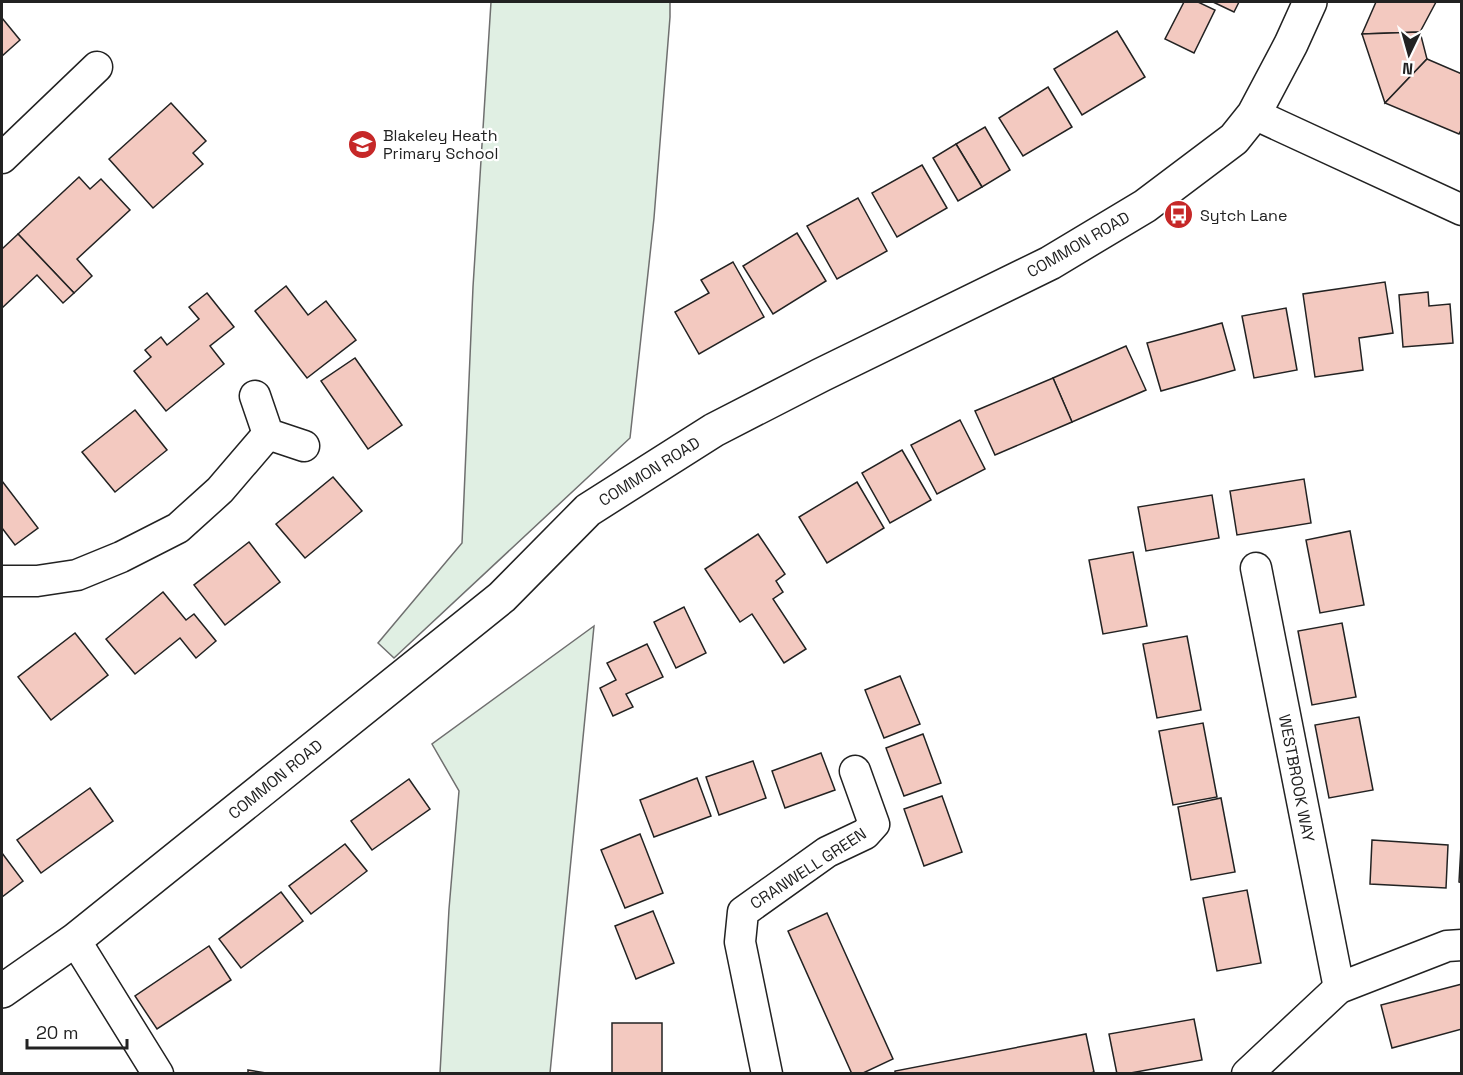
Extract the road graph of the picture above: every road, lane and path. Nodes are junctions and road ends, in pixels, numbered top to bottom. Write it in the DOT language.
graph roads {
  1 [pos="1310,2"];
  2 [pos="97,67"];
  3 [pos="1254,114"];
  4 [pos="2,158"];
  5 [pos="1461,210"];
  6 [pos="255,396"];
  7 [pos="268,434"];
  8 [pos="304,446"];
  9 [pos="1256,567"];
  10 [pos="2,581"];
  11 [pos="855,771"];
  12 [pos="75,940"];
  13 [pos="1461,945"];
  14 [pos="1339,988"];
  15 [pos="2,991"];
  16 [pos="158,1074"];
  17 [pos="767,1074"];
  18 [pos="1247,1074"];
  1 -- 3 [label="street, COMMON ROAD"];
  2 -- 4 [label="street"];
  3 -- 5 [label="street"];
  3 -- 12 [label="street, COMMON ROAD"];
  6 -- 7 [label="street"];
  7 -- 8 [label="street"];
  7 -- 10 [label="street"];
  9 -- 14 [label="street, WESTBROOK WAY"];
  11 -- 17 [label="street, CRANWELL GREEN"];
  12 -- 15 [label="street, COMMON ROAD"];
  12 -- 16 [label="street"];
  13 -- 14 [label="street"];
  14 -- 18 [label="street"];
}
